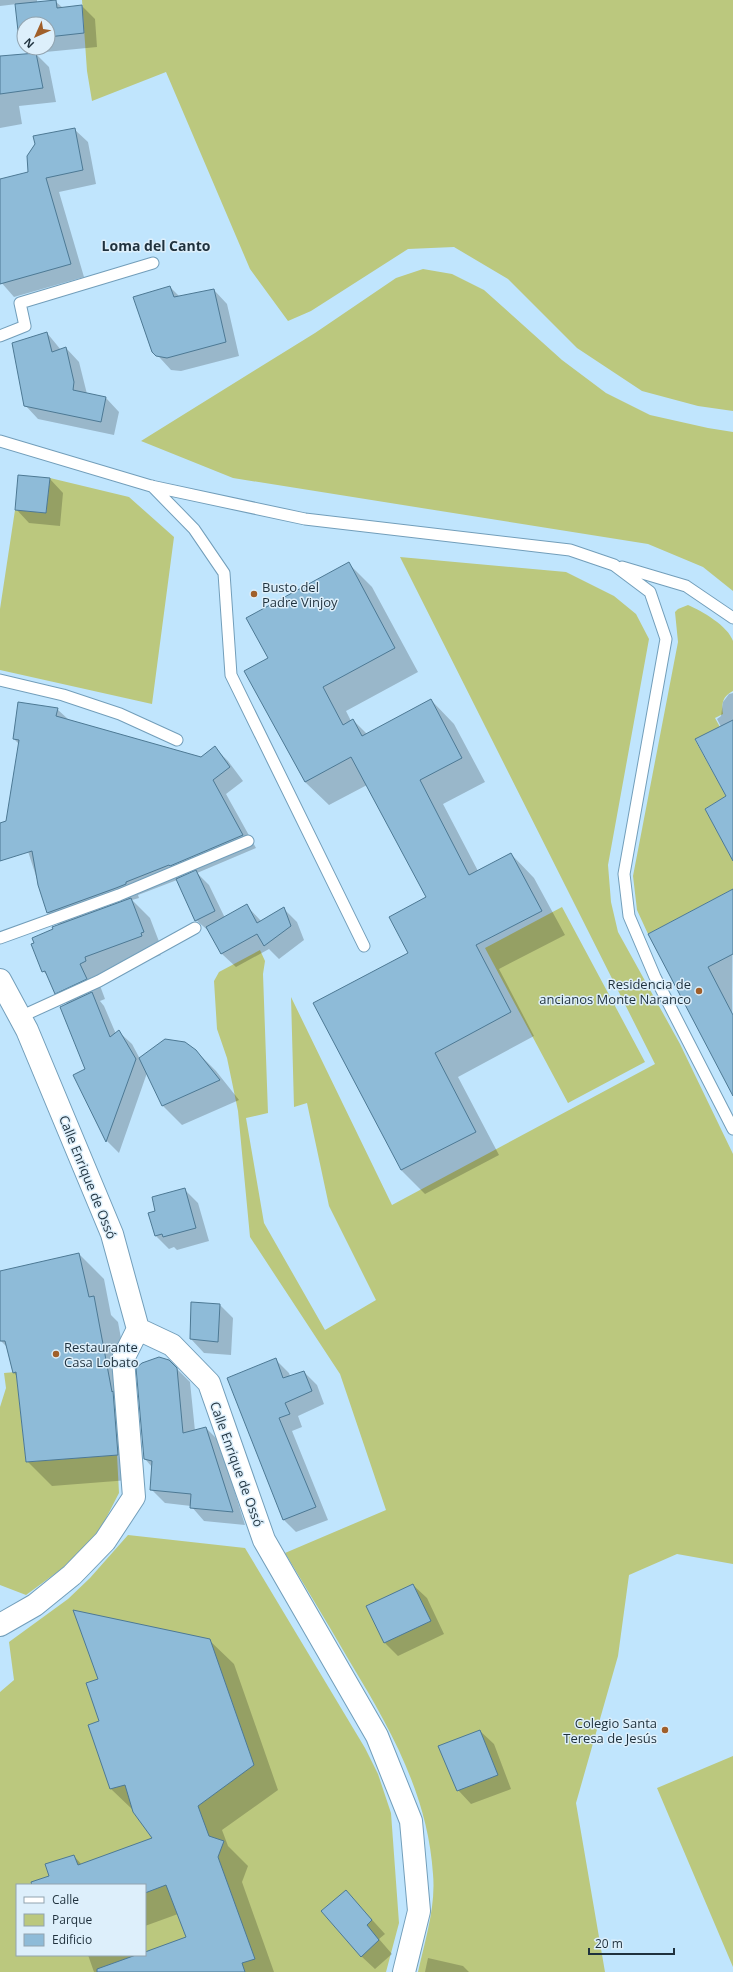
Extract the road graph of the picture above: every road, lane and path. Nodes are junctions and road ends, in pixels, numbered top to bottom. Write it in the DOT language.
graph roads {
  1 [pos="153,263"];
  2 [pos="0,336"];
  3 [pos="0,441"];
  4 [pos="151,486"];
  5 [pos="614,565"];
  6 [pos="733,618"];
  7 [pos="0,680"];
  8 [pos="177,740"];
  9 [pos="248,841"];
  10 [pos="195,928"];
  11 [pos="0,938"];
  12 [pos="364,946"];
  13 [pos="0,980"];
  14 [pos="20,1017"];
  15 [pos="733,1128"];
  16 [pos="138,1329"];
  17 [pos="0,1624"];
  18 [pos="404,1972"];
  1 -- 2 [label="lane"];
  3 -- 4 [label="lane"];
  4 -- 5 [label="lane"];
  4 -- 12 [label="lane"];
  5 -- 6 [label="lane"];
  5 -- 15 [label="lane"];
  7 -- 8 [label="lane"];
  9 -- 11 [label="lane"];
  10 -- 14 [label="lane"];
  13 -- 14 [label="street, Calle Enrique de Ossó"];
  14 -- 16 [label="street, Calle Enrique de Ossó"];
  16 -- 17 [label="street"];
  16 -- 18 [label="street, Calle Enrique de Ossó"];
}
